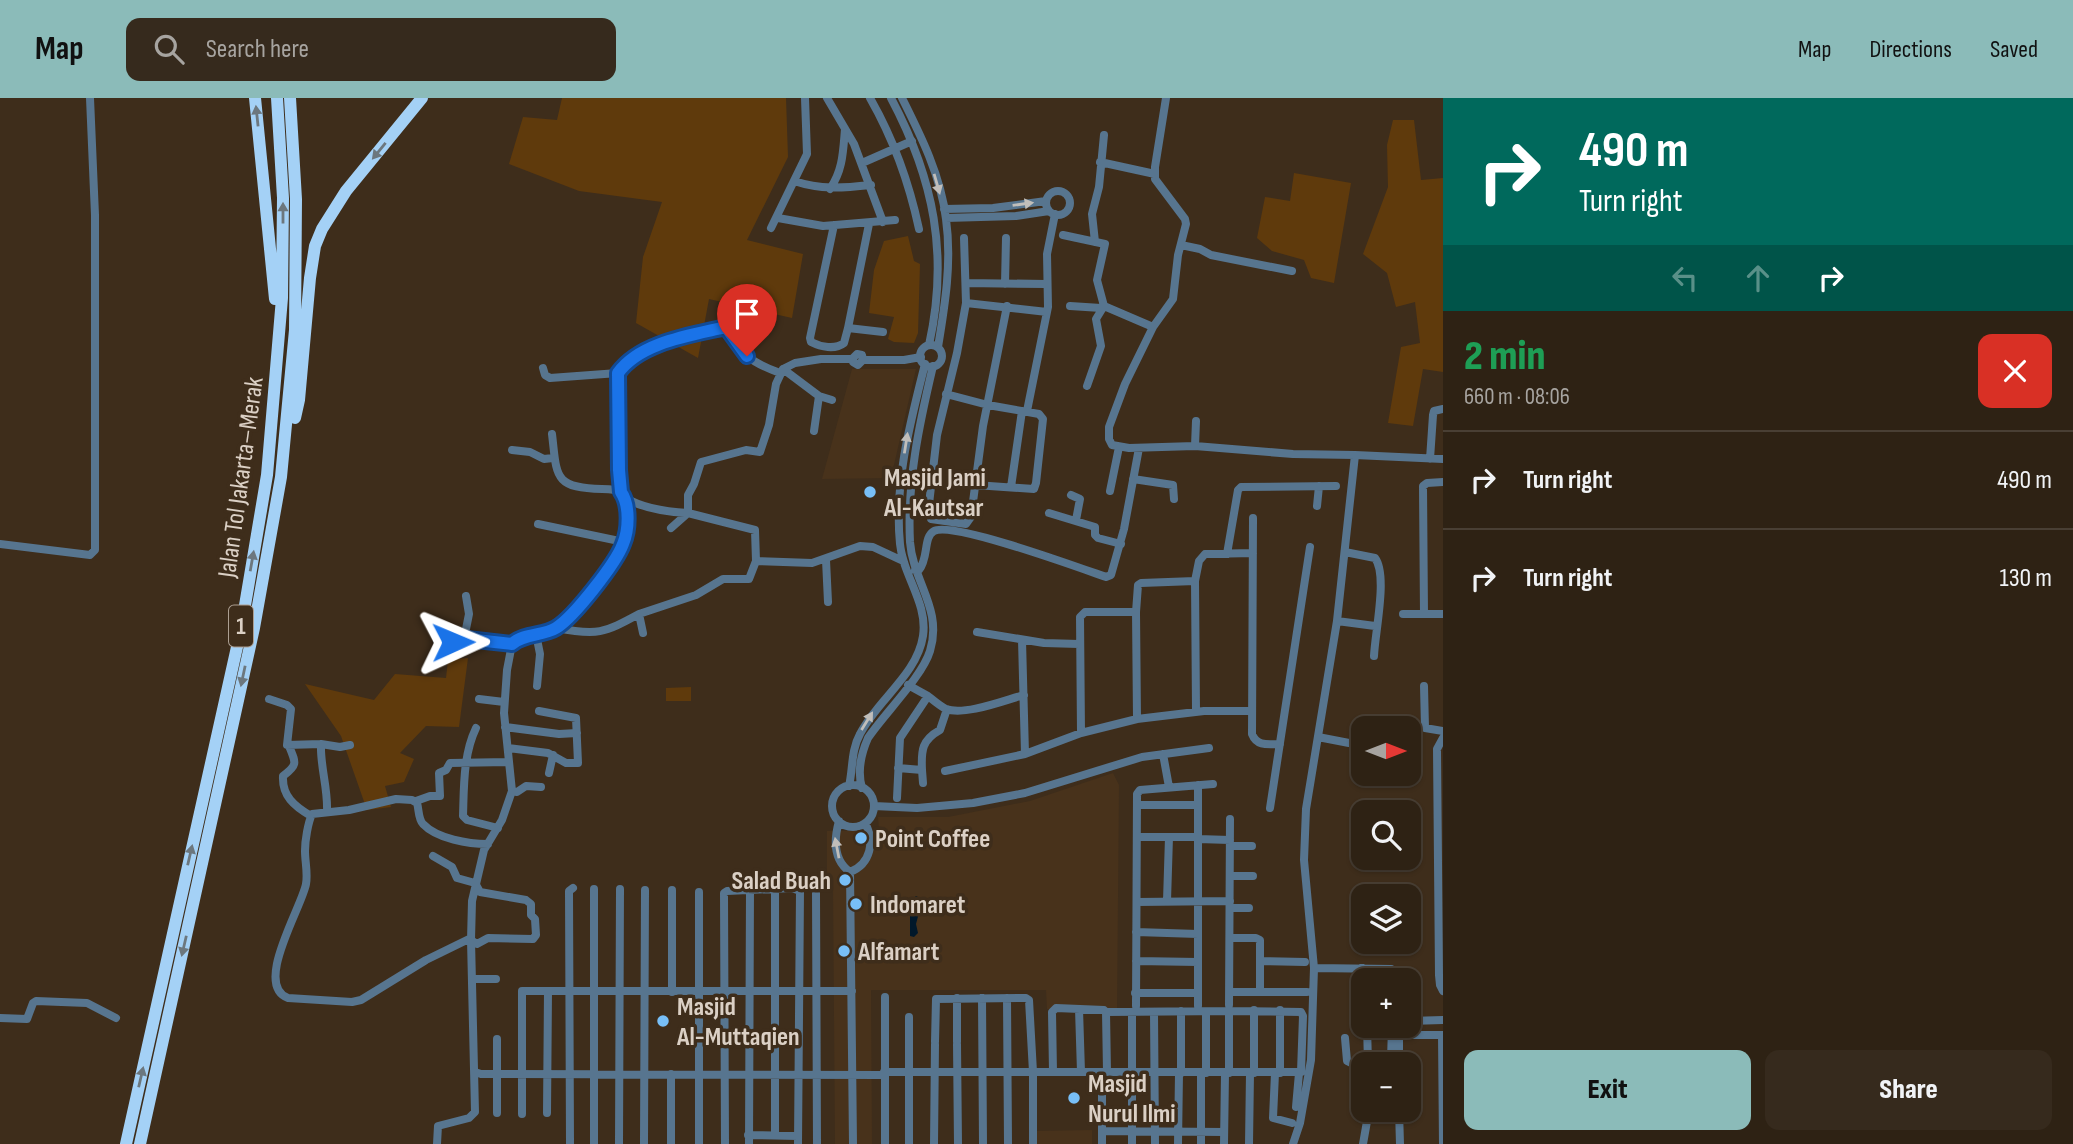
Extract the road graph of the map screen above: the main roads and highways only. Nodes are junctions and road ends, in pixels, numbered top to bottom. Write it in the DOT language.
graph roads {
  1 [pos="255,98"];
  2 [pos="277,98"];
  3 [pos="290,98"];
  4 [pos="422,98"];
  5 [pos="279,355"];
  6 [pos="281,477"];
  7 [pos="126,1144"];
  8 [pos="140,1144"];
  5 -- 1 [label="highway, one-way"];
  5 -- 2 [label="highway, Jalan Tol Jakarta–Merak / 1, one-way"];
  3 -- 6 [label="highway, Jalan Tol Jakarta–Merak / 1"];
  4 -- 6 [label="highway, one-way"];
  7 -- 5 [label="highway, Jalan Tol Jakarta–Merak / 1, one-way"];
  6 -- 8 [label="highway, Jalan Tol Jakarta–Merak / 1, one-way"];
}
